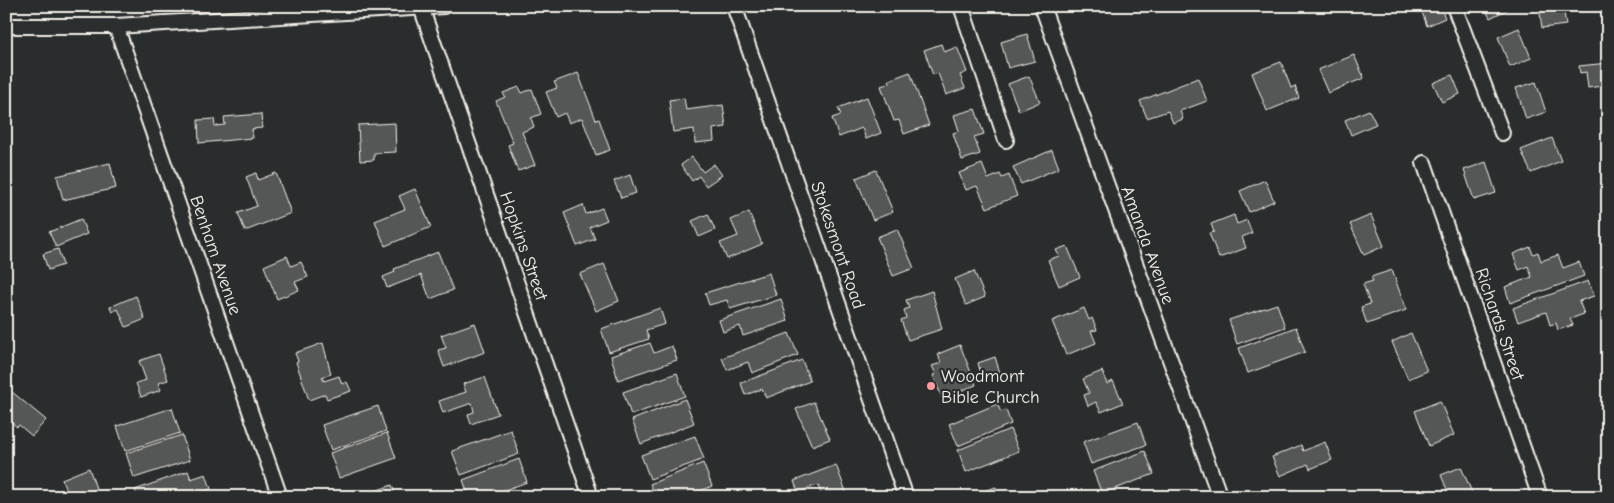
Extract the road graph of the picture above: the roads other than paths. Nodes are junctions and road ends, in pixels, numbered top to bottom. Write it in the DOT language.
graph roads {
  1 [pos="444,6"];
  2 [pos="734,6"];
  3 [pos="961,6"];
  4 [pos="1042,6"];
  5 [pos="1454,6"];
  6 [pos="421,7"];
  7 [pos="6,26"];
  8 [pos="116,26"];
  9 [pos="1502,132"];
  10 [pos="1006,140"];
  11 [pos="1424,164"];
  12 [pos="280,497"];
  13 [pos="592,497"];
  14 [pos="906,497"];
  15 [pos="1220,497"];
  16 [pos="1540,497"];
  1 -- 6 [label="street"];
  2 -- 14 [label="street, Stokesmont Road"];
  3 -- 10 [label="street"];
  4 -- 15 [label="street, Amanda Avenue"];
  5 -- 9 [label="street"];
  6 -- 8 [label="street"];
  6 -- 13 [label="street, Hopkins Street"];
  7 -- 8 [label="street"];
  8 -- 12 [label="street, Benham Avenue"];
  11 -- 16 [label="street, Richards Street"];
}
